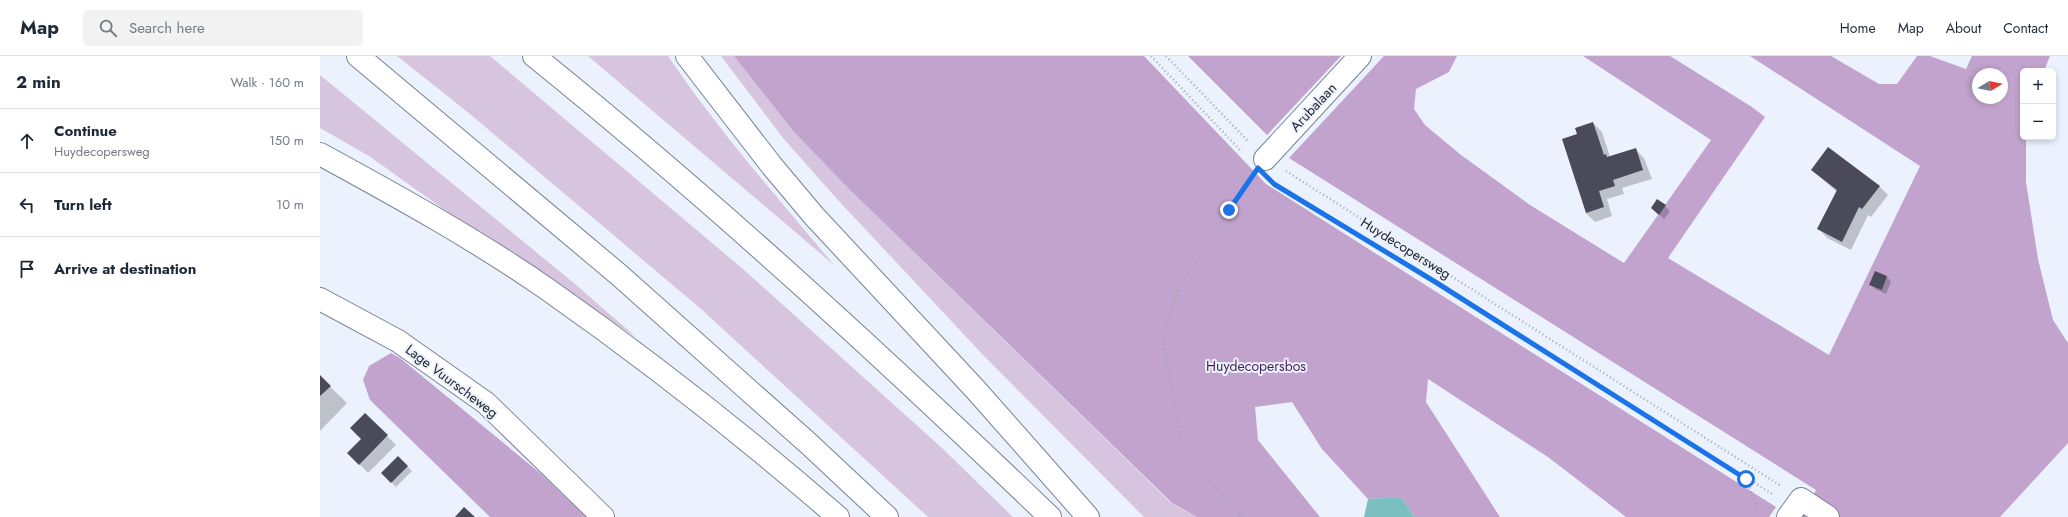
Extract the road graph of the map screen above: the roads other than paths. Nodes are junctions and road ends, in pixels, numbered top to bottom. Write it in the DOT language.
graph roads {
  1 [pos="358,56"];
  2 [pos="534,56"];
  3 [pos="687,56"];
  4 [pos="1360,56"];
  5 [pos="320,154"];
  6 [pos="1262,164"];
  7 [pos="320,299"];
  8 [pos="1794,508"];
  9 [pos="603,517"];
  10 [pos="838,517"];
  11 [pos="887,517"];
  12 [pos="1050,517"];
  13 [pos="1088,517"];
  14 [pos="1828,517"];
  1 -- 11 [label="main road"];
  2 -- 12 [label="main road"];
  3 -- 13 [label="main road"];
  4 -- 6 [label="main road, Arubalaan"];
  5 -- 10 [label="main road"];
  7 -- 9 [label="main road, Lage Vuurscheweg"];
  8 -- 14 [label="main road"];
}
